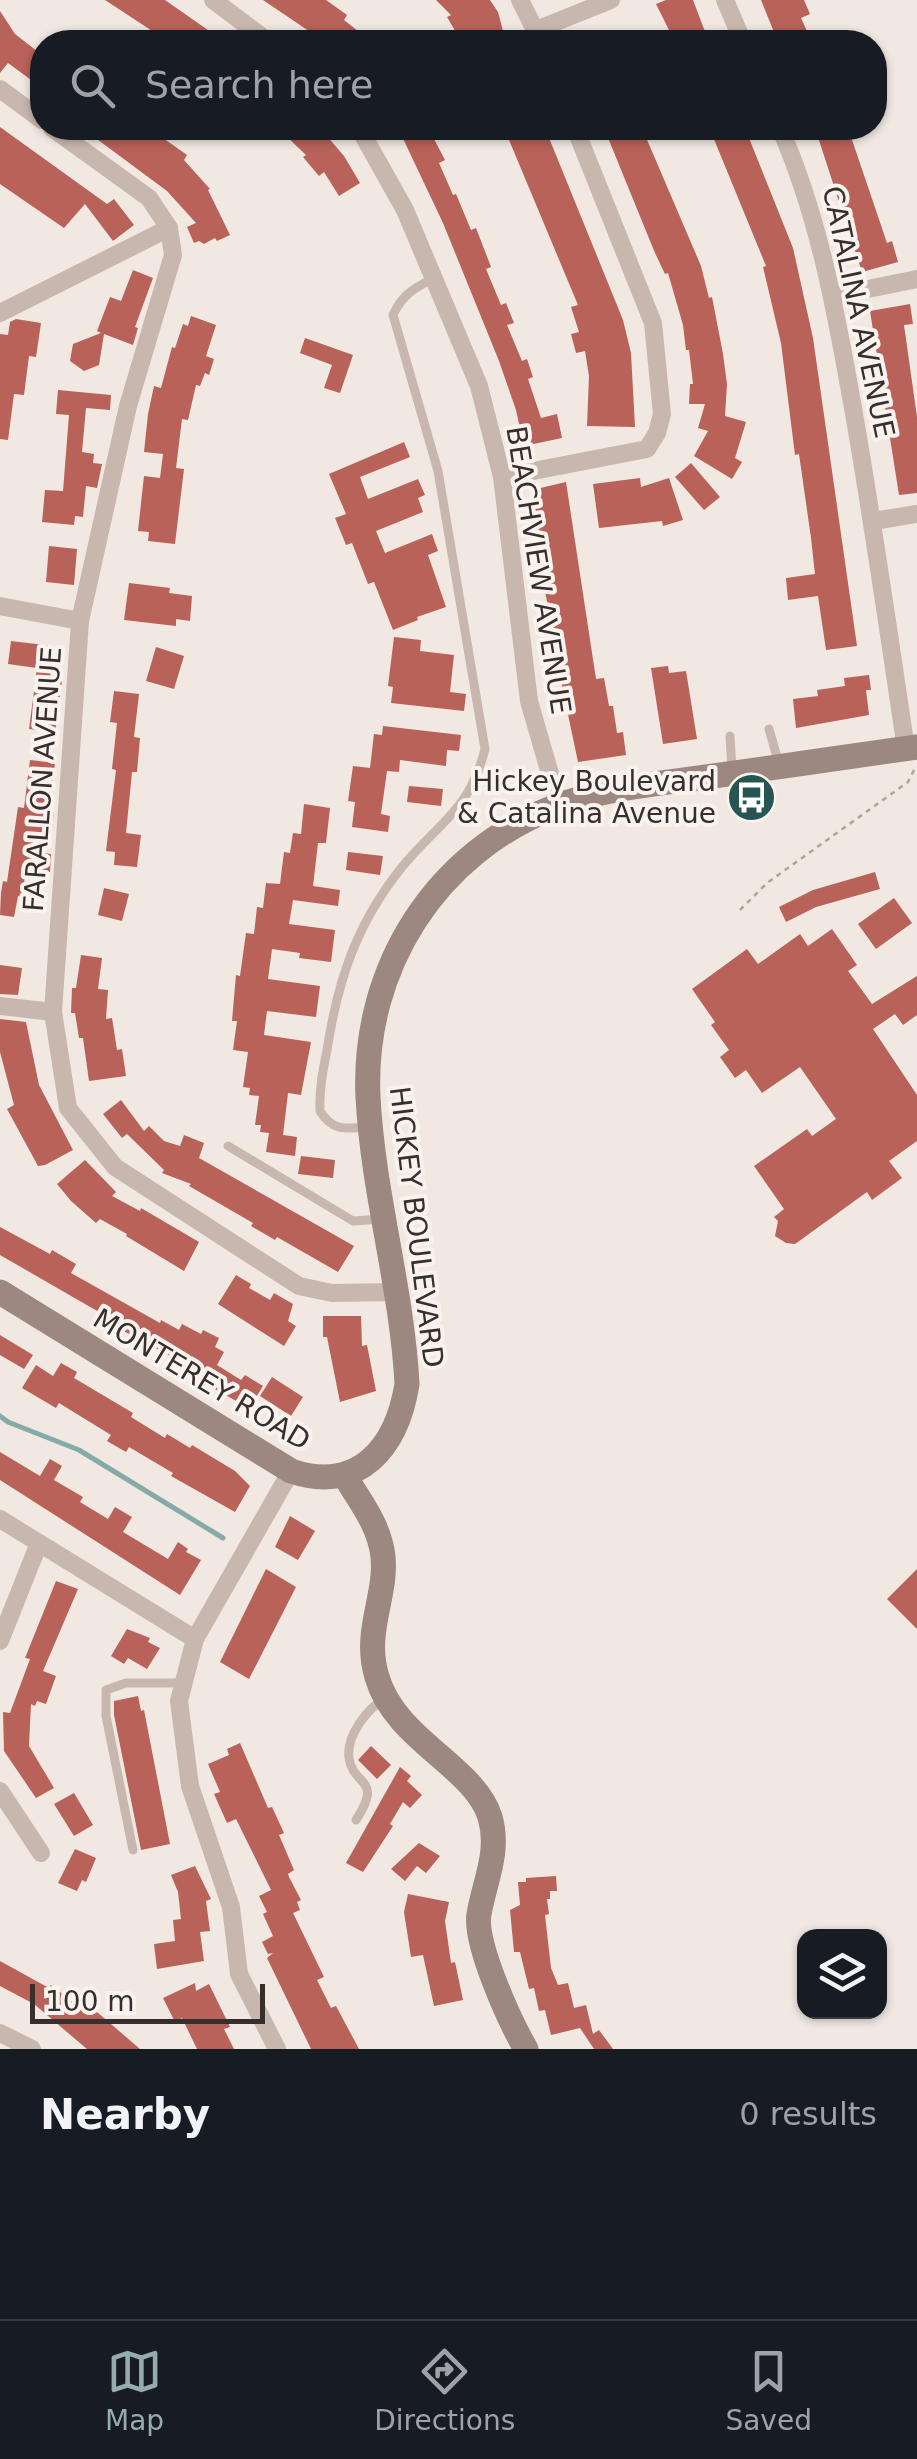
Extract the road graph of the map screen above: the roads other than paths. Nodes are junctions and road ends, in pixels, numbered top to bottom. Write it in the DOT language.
graph roads {
  1 [pos="213,0"];
  2 [pos="520,0"];
  3 [pos="612,0"];
  4 [pos="725,0"];
  5 [pos="253,30"];
  6 [pos="536,30"];
  7 [pos="551,30"];
  8 [pos="739,30"];
  9 [pos="0,89"];
  10 [pos="30,111"];
  11 [pos="69,140"];
  12 [pos="366,140"];
  13 [pos="580,140"];
  14 [pos="785,140"];
  15 [pos="169,228"];
  16 [pos="434,278"];
  17 [pos="917,279"];
  18 [pos="833,296"];
  19 [pos="0,314"];
  20 [pos="502,477"];
  21 [pos="917,514"];
  22 [pos="873,520"];
  23 [pos="0,606"];
  24 [pos="80,621"];
  25 [pos="770,729"];
  26 [pos="730,736"];
  27 [pos="912,756"];
  28 [pos="780,767"];
  29 [pos="732,773"];
  30 [pos="560,805"];
  31 [pos="0,1006"];
  32 [pos="53,1012"];
  33 [pos="371,1127"];
  34 [pos="228,1146"];
  35 [pos="384,1218"];
  36 [pos="0,1292"];
  37 [pos="396,1292"];
  38 [pos="291,1471"];
  39 [pos="344,1475"];
  40 [pos="0,1519"];
  41 [pos="39,1543"];
  42 [pos="196,1639"];
  43 [pos="0,1641"];
  44 [pos="184,1683"];
  45 [pos="386,1698"];
  46 [pos="0,1791"];
  47 [pos="356,1820"];
  48 [pos="133,1850"];
  49 [pos="42,1853"];
  50 [pos="0,2033"];
  51 [pos="32,2049"];
  52 [pos="277,2049"];
  53 [pos="526,2049"];
  1 -- 5 [label="street"];
  2 -- 6 [label="street"];
  3 -- 7 [label="street"];
  4 -- 8 [label="street"];
  9 -- 10 [label="street"];
  11 -- 15 [label="street"];
  12 -- 16 [label="street, BEACHVIEW AVENUE"];
  13 -- 20 [label="street"];
  14 -- 18 [label="street, CATALINA AVENUE"];
  15 -- 19 [label="street"];
  15 -- 24 [label="street, FARALLON AVENUE"];
  16 -- 20 [label="street, BEACHVIEW AVENUE"];
  16 -- 33 [label="lane"];
  17 -- 18 [label="street"];
  18 -- 22 [label="street, CATALINA AVENUE"];
  20 -- 30 [label="street, BEACHVIEW AVENUE"];
  21 -- 22 [label="street"];
  22 -- 27 [label="street, CATALINA AVENUE"];
  23 -- 24 [label="street"];
  24 -- 32 [label="street, FARALLON AVENUE"];
  25 -- 28 [label="lane"];
  26 -- 29 [label="lane"];
  27 -- 28 [label="main road, HICKEY BOULEVARD"];
  28 -- 29 [label="main road, HICKEY BOULEVARD"];
  29 -- 30 [label="main road, HICKEY BOULEVARD"];
  30 -- 33 [label="main road, HICKEY BOULEVARD"];
  31 -- 32 [label="street"];
  32 -- 37 [label="street, FARALLON AVENUE"];
  33 -- 35 [label="main road, HICKEY BOULEVARD"];
  34 -- 35 [label="lane"];
  35 -- 37 [label="main road, HICKEY BOULEVARD"];
  36 -- 38 [label="main road, MONTEREY ROAD"];
  37 -- 39 [label="main road, HICKEY BOULEVARD"];
  38 -- 39 [label="main road, MONTEREY ROAD"];
  38 -- 42 [label="street"];
  39 -- 45 [label="main road"];
  40 -- 41 [label="street"];
  41 -- 42 [label="street"];
  41 -- 43 [label="street"];
  42 -- 44 [label="street"];
  44 -- 48 [label="lane"];
  44 -- 52 [label="street"];
  45 -- 47 [label="lane"];
  45 -- 53 [label="main road"];
  46 -- 49 [label="street"];
  50 -- 51 [label="street"];
}
